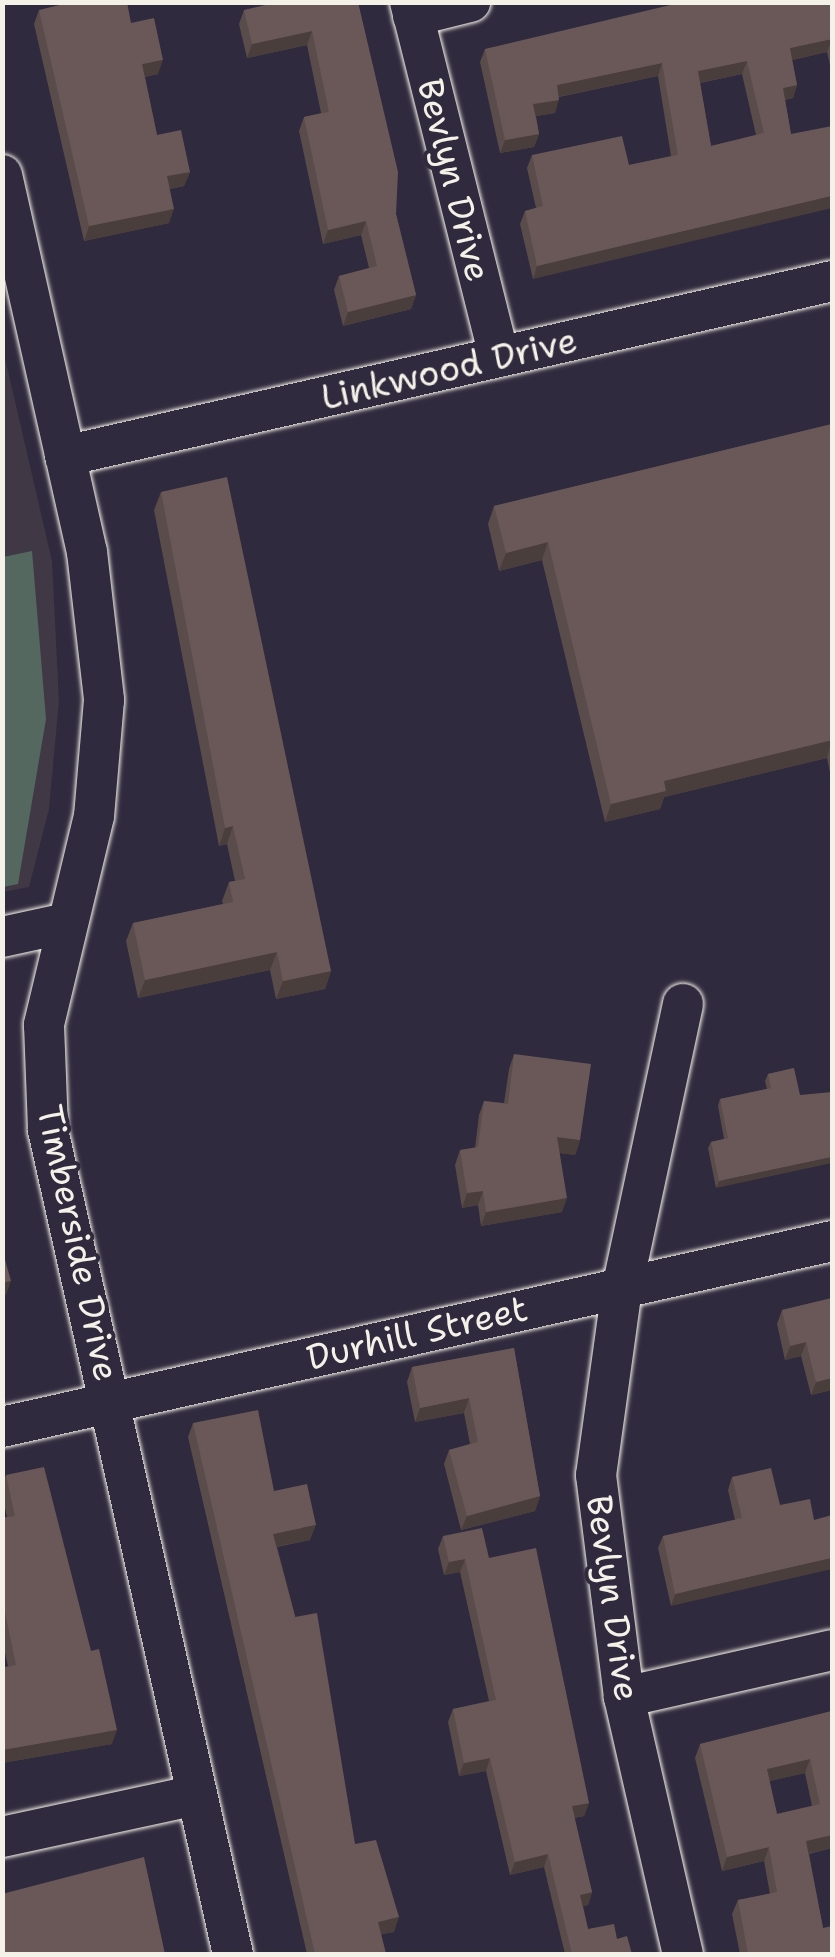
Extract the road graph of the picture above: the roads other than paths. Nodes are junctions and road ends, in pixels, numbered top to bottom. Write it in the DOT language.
graph roads {
  1 [pos="470,2"];
  2 [pos="412,9"];
  3 [pos="2,175"];
  4 [pos="832,281"];
  5 [pos="498,357"];
  6 [pos="64,456"];
  7 [pos="67,923"];
  8 [pos="2,937"];
  9 [pos="683,1004"];
  10 [pos="832,1240"];
  11 [pos="622,1288"];
  12 [pos="112,1402"];
  13 [pos="2,1427"];
  14 [pos="832,1650"];
  15 [pos="624,1697"];
  16 [pos="196,1794"];
  17 [pos="2,1836"];
  18 [pos="232,1954"];
  19 [pos="684,1954"];
  1 -- 2 [label="street"];
  2 -- 5 [label="street, Bevlyn Drive"];
  3 -- 6 [label="street, Timberside Drive"];
  4 -- 5 [label="street, Linkwood Drive"];
  5 -- 6 [label="street, Linkwood Drive"];
  6 -- 7 [label="street, Timberside Drive"];
  7 -- 8 [label="street"];
  7 -- 12 [label="street, Timberside Drive"];
  9 -- 11 [label="street, Bevlyn Drive"];
  10 -- 11 [label="street, Durhill Street"];
  11 -- 12 [label="street, Durhill Street"];
  11 -- 15 [label="street, Bevlyn Drive"];
  12 -- 13 [label="street, Durhill Street"];
  12 -- 16 [label="street, Timberside Drive"];
  14 -- 15 [label="street"];
  15 -- 19 [label="street, Bevlyn Drive"];
  16 -- 17 [label="street"];
  16 -- 18 [label="street, Timberside Drive"];
}
